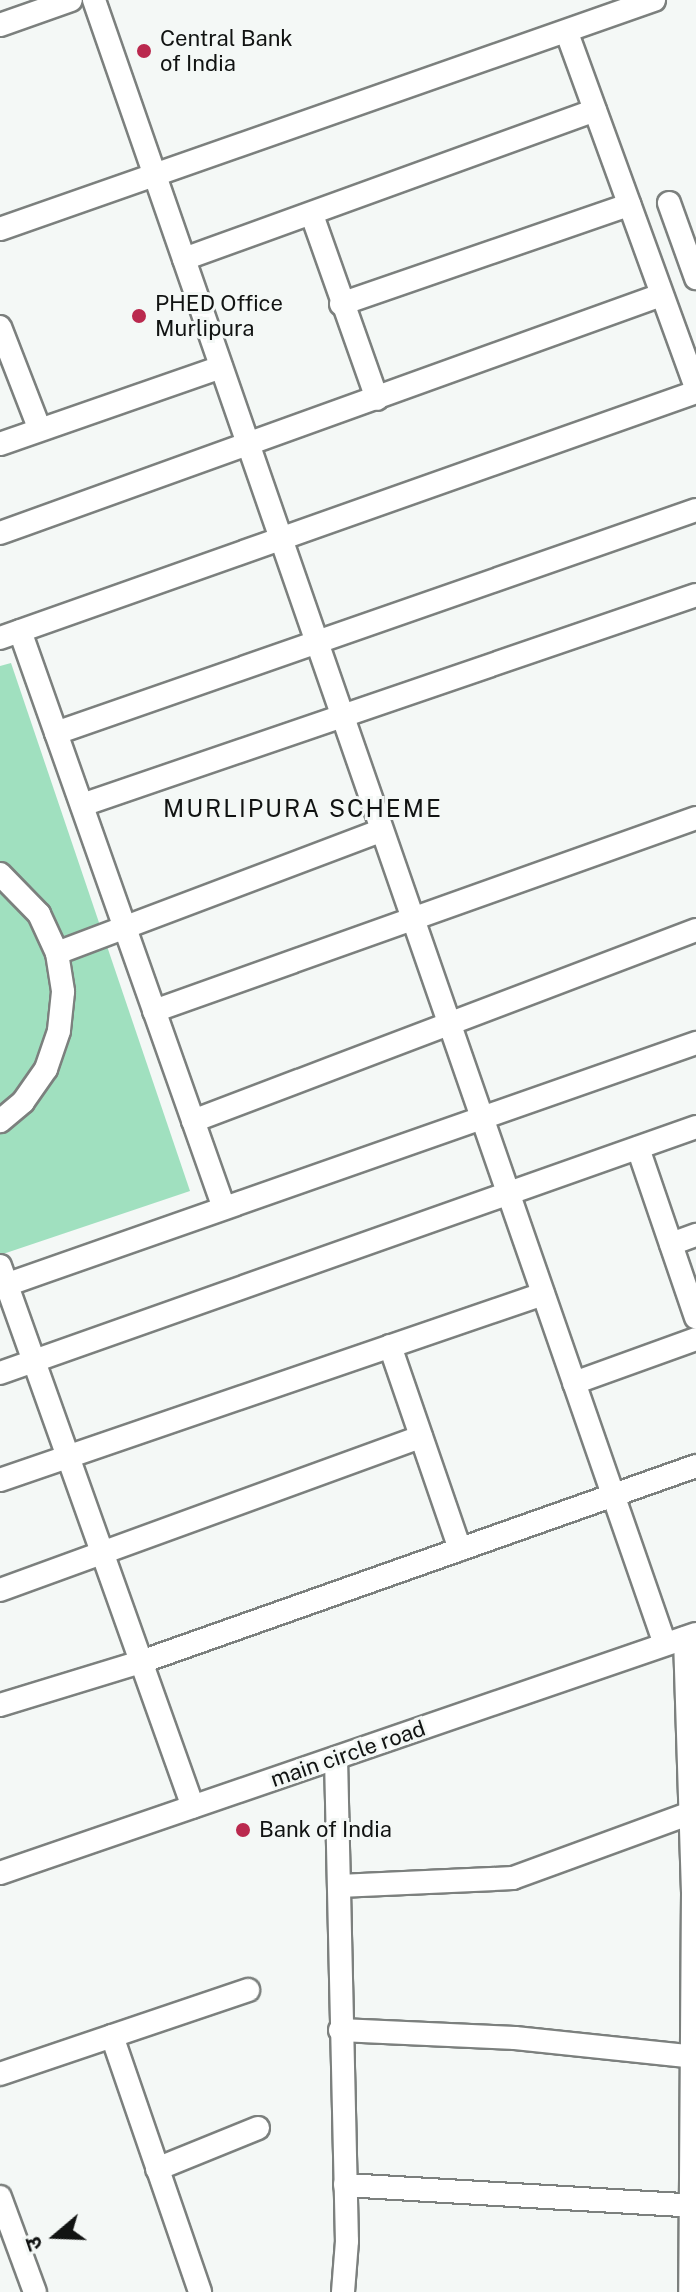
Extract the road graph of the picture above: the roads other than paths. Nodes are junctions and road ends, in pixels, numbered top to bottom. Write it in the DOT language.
graph roads {
  1 [pos="71,0"];
  2 [pos="94,0"];
  3 [pos="654,0"];
  4 [pos="0,25"];
  5 [pos="567,33"];
  6 [pos="595,110"];
  7 [pos="155,176"];
  8 [pos="669,203"];
  9 [pos="629,205"];
  10 [pos="312,215"];
  11 [pos="0,229"];
  12 [pos="184,259"];
  13 [pos="694,264"];
  14 [pos="661,295"];
  15 [pos="341,304"];
  16 [pos="2,337"];
  17 [pos="221,367"];
  18 [pos="696,390"];
  19 [pos="377,399"];
  20 [pos="40,430"];
  21 [pos="247,442"];
  22 [pos="0,444"];
  23 [pos="696,510"];
  24 [pos="0,533"];
  25 [pos="281,539"];
  26 [pos="696,595"];
  27 [pos="10,635"];
  28 [pos="318,645"];
  29 [pos="342,717"];
  30 [pos="56,733"];
  31 [pos="82,805"];
  32 [pos="696,818"];
  33 [pos="382,830"];
  34 [pos="0,874"];
  35 [pos="413,920"];
  36 [pos="124,927"];
  37 [pos="696,930"];
  38 [pos="57,953"];
  39 [pos="154,1011"];
  40 [pos="449,1024"];
  41 [pos="696,1043"];
  42 [pos="482,1118"];
  43 [pos="0,1121"];
  44 [pos="193,1121"];
  45 [pos="696,1127"];
  46 [pos="638,1148"];
  47 [pos="508,1194"];
  48 [pos="224,1208"];
  49 [pos="696,1235"];
  50 [pos="671,1244"];
  51 [pos="2,1279"];
  52 [pos="543,1294"];
  53 [pos="696,1317"];
  54 [pos="696,1339"];
  55 [pos="390,1346"];
  56 [pos="34,1361"];
  57 [pos="0,1373"];
  58 [pos="574,1383"];
  59 [pos="421,1437"];
  60 [pos="67,1455"];
  61 [pos="696,1466"];
  62 [pos="0,1480"];
  63 [pos="613,1495"];
  64 [pos="460,1549"];
  65 [pos="101,1550"];
  66 [pos="0,1590"];
  67 [pos="682,1639"];
  68 [pos="141,1662"];
  69 [pos="692,1689"];
  70 [pos="0,1705"];
  71 [pos="336,1758"];
  72 [pos="693,1762"];
  73 [pos="193,1807"];
  74 [pos="691,1813"];
  75 [pos="0,1873"];
  76 [pos="339,1886"];
  77 [pos="694,1893"];
  78 [pos="248,1990"];
  79 [pos="340,2030"];
  80 [pos="112,2036"];
  81 [pos="694,2057"];
  82 [pos="0,2074"];
  83 [pos="258,2128"];
  84 [pos="157,2169"];
  85 [pos="345,2185"];
  86 [pos="0,2197"];
  87 [pos="694,2206"];
  88 [pos="35,2292"];
  89 [pos="200,2292"];
  90 [pos="343,2292"];
  91 [pos="690,2292"];
  1 -- 4 [label="street"];
  2 -- 7 [label="street"];
  3 -- 5 [label="street"];
  5 -- 6 [label="street"];
  5 -- 7 [label="street"];
  6 -- 9 [label="street"];
  6 -- 10 [label="street"];
  7 -- 11 [label="street"];
  7 -- 12 [label="street"];
  8 -- 13 [label="street"];
  9 -- 14 [label="street"];
  9 -- 15 [label="street"];
  10 -- 12 [label="street"];
  10 -- 15 [label="street"];
  12 -- 17 [label="street"];
  14 -- 18 [label="street"];
  14 -- 19 [label="street"];
  15 -- 19 [label="street"];
  16 -- 20 [label="street"];
  17 -- 20 [label="street"];
  17 -- 21 [label="street"];
  18 -- 25 [label="street"];
  19 -- 21 [label="street"];
  20 -- 22 [label="street"];
  21 -- 24 [label="street"];
  21 -- 25 [label="street"];
  23 -- 28 [label="street"];
  25 -- 27 [label="street"];
  25 -- 28 [label="street"];
  26 -- 29 [label="street"];
  27 -- 30 [label="street"];
  28 -- 29 [label="street"];
  28 -- 30 [label="street"];
  29 -- 31 [label="street"];
  29 -- 33 [label="street"];
  30 -- 31 [label="street"];
  31 -- 36 [label="street"];
  32 -- 35 [label="street"];
  33 -- 35 [label="street"];
  33 -- 36 [label="street"];
  34 -- 38 [label="street"];
  35 -- 39 [label="street"];
  35 -- 40 [label="street"];
  36 -- 38 [label="street"];
  36 -- 39 [label="street"];
  37 -- 40 [label="street"];
  38 -- 43 [label="street"];
  39 -- 44 [label="street"];
  40 -- 42 [label="street"];
  40 -- 44 [label="street"];
  41 -- 42 [label="street"];
  42 -- 47 [label="street"];
  42 -- 48 [label="street"];
  44 -- 48 [label="street"];
  45 -- 46 [label="street"];
  46 -- 47 [label="street"];
  46 -- 50 [label="street"];
  47 -- 52 [label="street"];
  47 -- 56 [label="street"];
  48 -- 51 [label="street"];
  49 -- 50 [label="street"];
  50 -- 53 [label="street"];
  51 -- 56 [label="street"];
  52 -- 55 [label="street"];
  52 -- 58 [label="street"];
  54 -- 58 [label="street"];
  55 -- 59 [label="street"];
  55 -- 60 [label="street"];
  56 -- 57 [label="street"];
  56 -- 60 [label="street"];
  58 -- 63 [label="street"];
  59 -- 64 [label="street"];
  59 -- 65 [label="street"];
  60 -- 62 [label="street"];
  60 -- 65 [label="street"];
  61 -- 63 [label="street"];
  63 -- 64 [label="street"];
  63 -- 67 [label="street"];
  64 -- 68 [label="street"];
  65 -- 66 [label="street"];
  65 -- 68 [label="street"];
  67 -- 69 [label="street"];
  67 -- 71 [label="street, main circle road"];
  68 -- 70 [label="street"];
  68 -- 73 [label="street"];
  69 -- 72 [label="street"];
  71 -- 73 [label="street, main circle road"];
  71 -- 76 [label="street"];
  72 -- 74 [label="street"];
  73 -- 75 [label="street, main circle road"];
  74 -- 76 [label="street"];
  74 -- 77 [label="street"];
  76 -- 79 [label="street"];
  77 -- 81 [label="street"];
  78 -- 80 [label="street"];
  79 -- 81 [label="street"];
  79 -- 85 [label="street"];
  80 -- 82 [label="street"];
  80 -- 84 [label="street"];
  81 -- 87 [label="street"];
  83 -- 84 [label="street"];
  84 -- 89 [label="street"];
  85 -- 87 [label="street"];
  85 -- 90 [label="street"];
  86 -- 88 [label="street"];
  87 -- 91 [label="street"];
}
